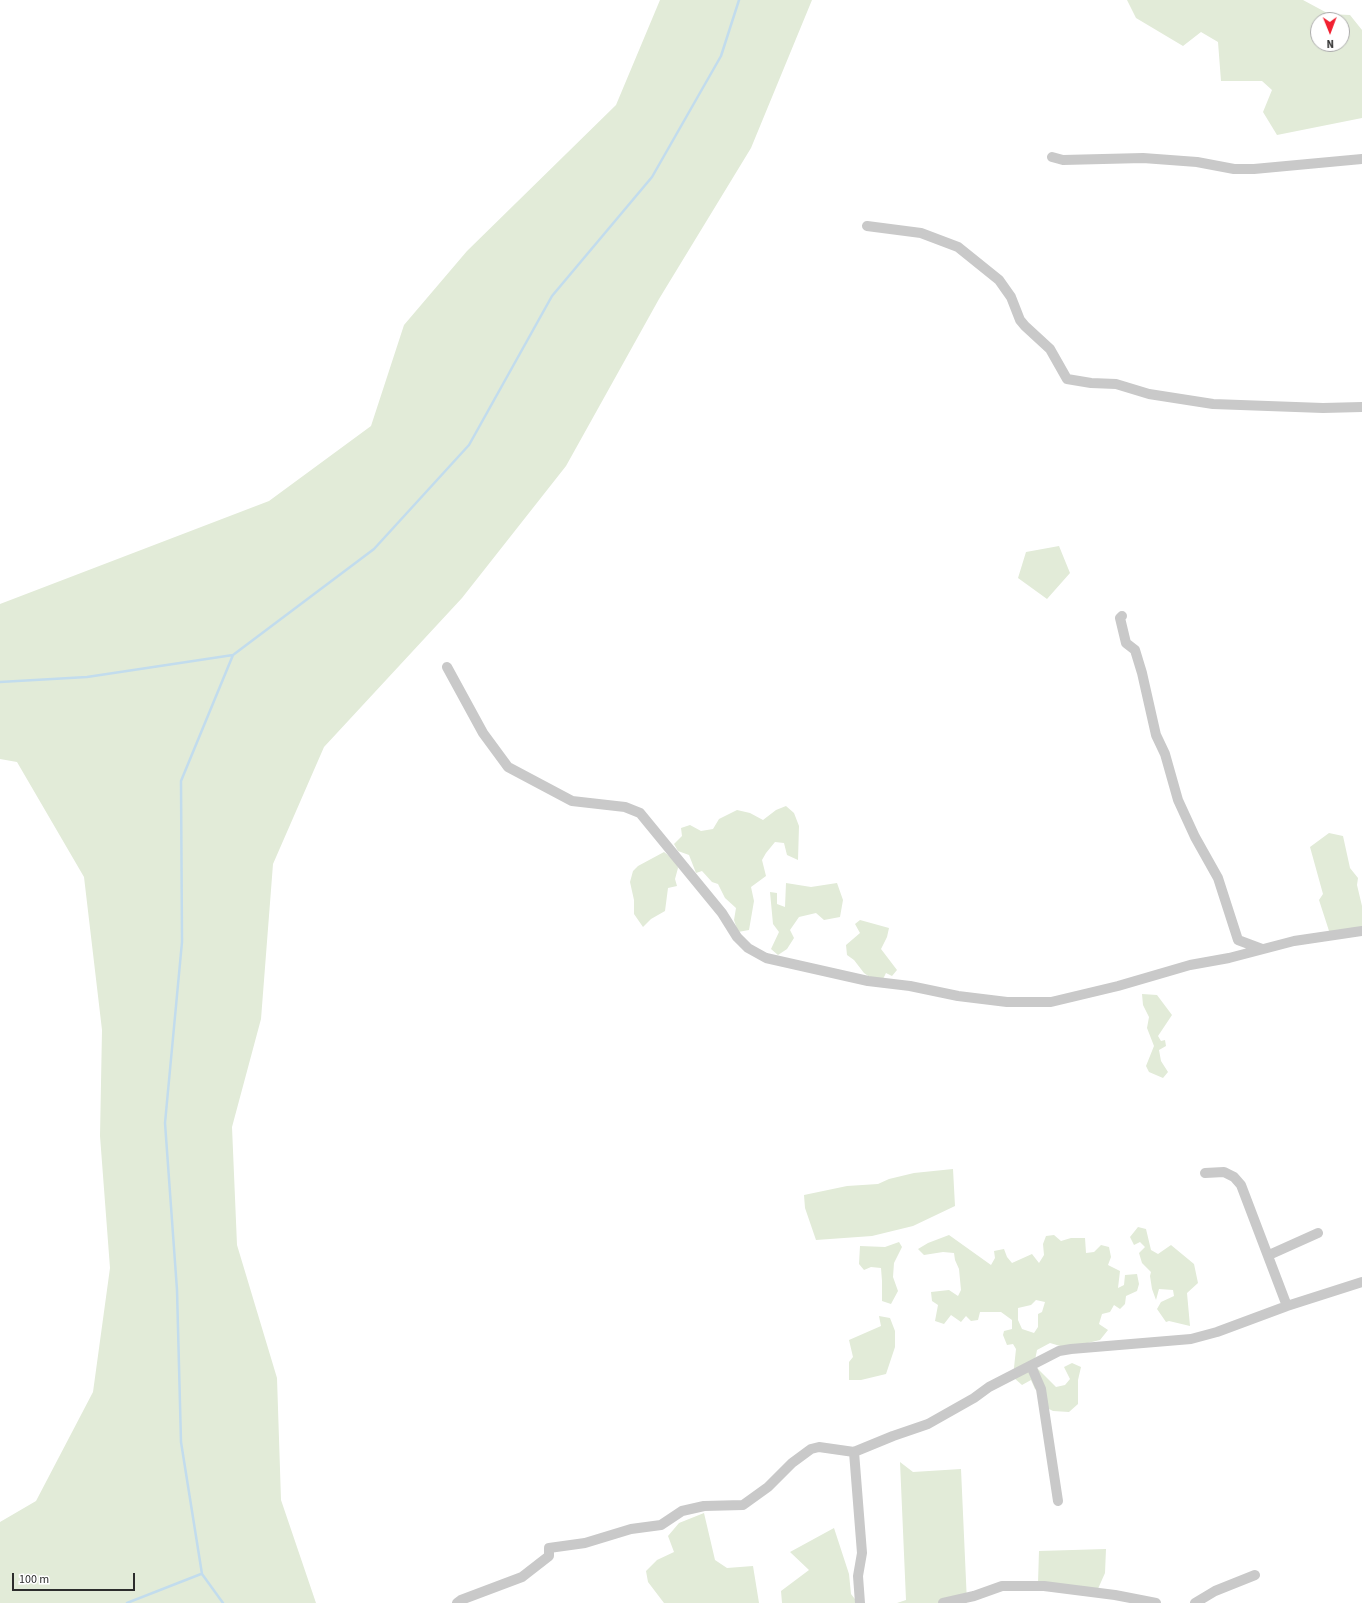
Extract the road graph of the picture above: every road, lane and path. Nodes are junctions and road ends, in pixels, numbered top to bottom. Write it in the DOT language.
graph roads {
  1 [pos="1052,157"];
  2 [pos="1362,159"];
  3 [pos="867,226"];
  4 [pos="1362,407"];
  5 [pos="1122,616"];
  6 [pos="447,667"];
  7 [pos="1362,931"];
  8 [pos="1262,949"];
  9 [pos="1205,1173"];
  10 [pos="1318,1233"];
  11 [pos="1269,1255"];
  12 [pos="1362,1282"];
  13 [pos="1287,1306"];
  14 [pos="1031,1366"];
  15 [pos="854,1452"];
  16 [pos="1058,1501"];
  17 [pos="1255,1575"];
  18 [pos="458,1603"];
  19 [pos="860,1603"];
  20 [pos="943,1603"];
  21 [pos="1156,1603"];
  22 [pos="1195,1603"];
  1 -- 2 [label="street"];
  3 -- 4 [label="street"];
  5 -- 8 [label="street"];
  6 -- 8 [label="street"];
  7 -- 8 [label="street"];
  9 -- 11 [label="street"];
  10 -- 11 [label="street"];
  11 -- 13 [label="street"];
  12 -- 13 [label="street"];
  13 -- 14 [label="street"];
  14 -- 15 [label="street"];
  14 -- 16 [label="street"];
  15 -- 18 [label="street"];
  15 -- 19 [label="street"];
  17 -- 22 [label="street"];
  20 -- 21 [label="street"];
}
